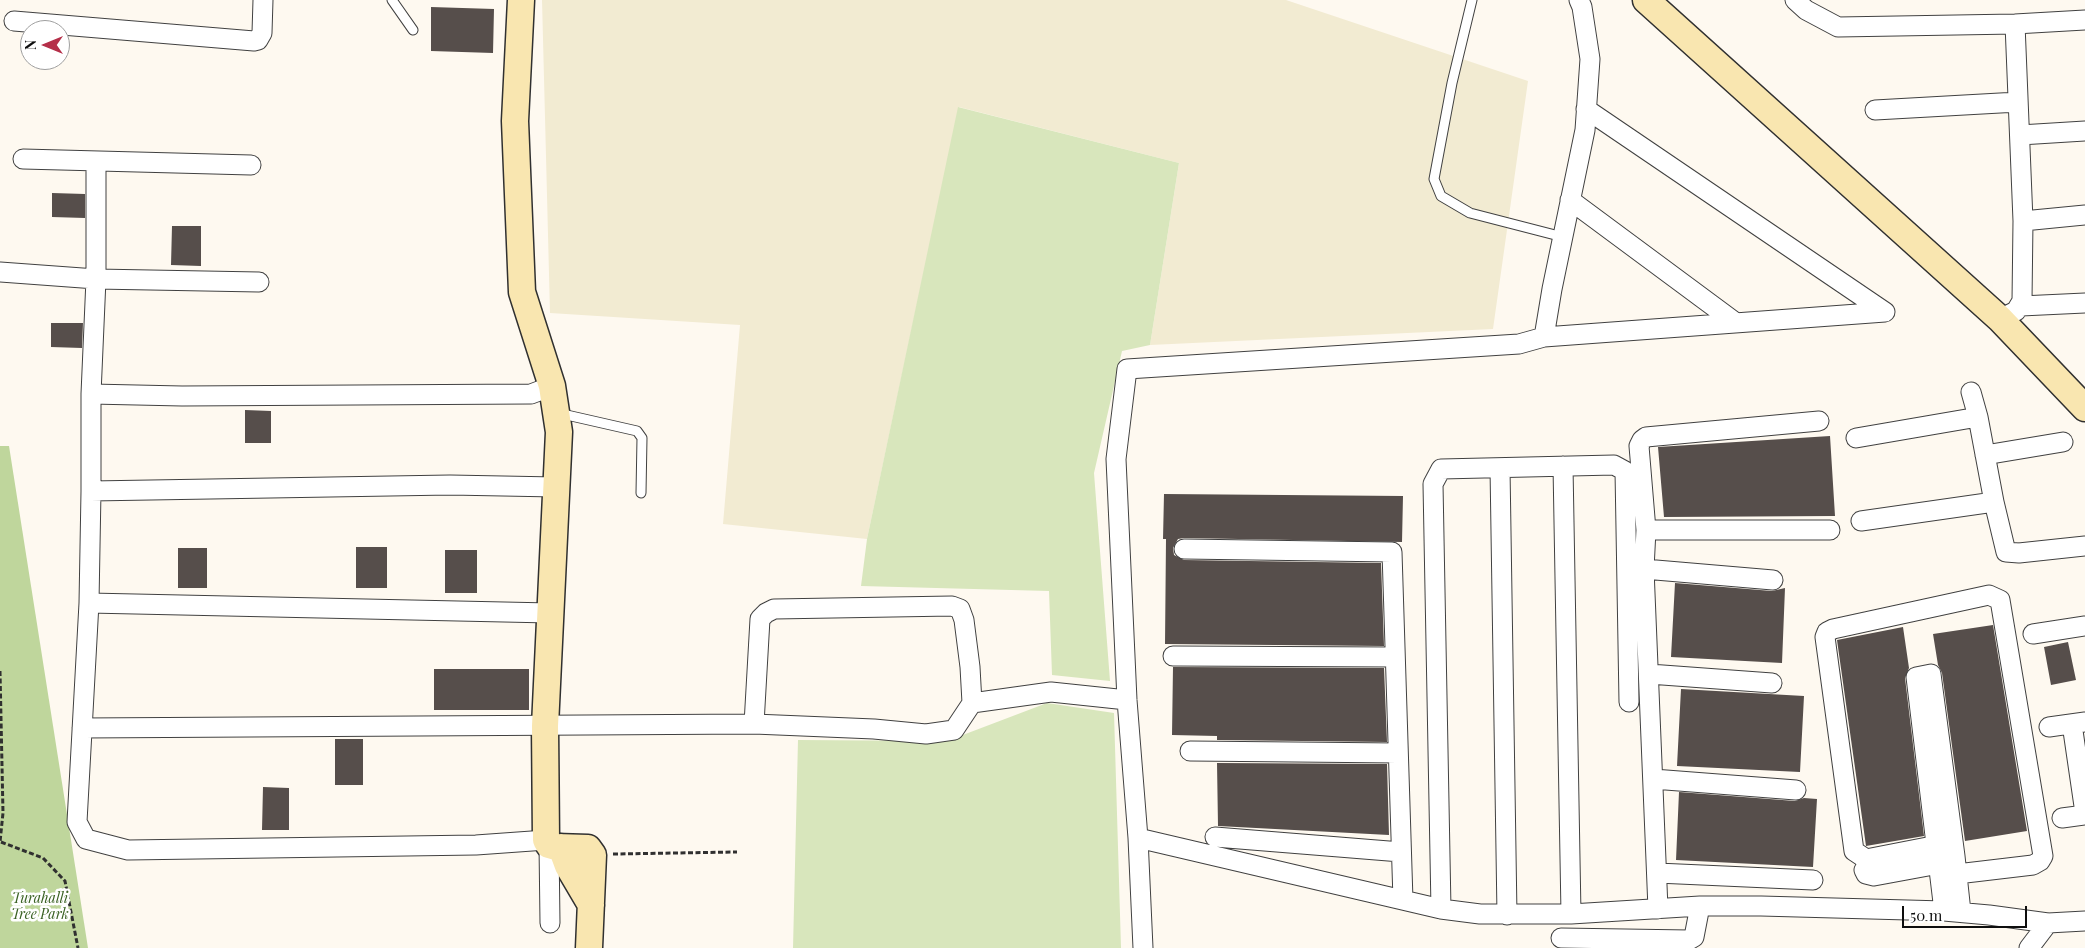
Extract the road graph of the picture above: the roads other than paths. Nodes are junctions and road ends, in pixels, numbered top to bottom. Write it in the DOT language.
graph roads {
  1 [pos="263,0"];
  2 [pos="392,0"];
  3 [pos="521,0"];
  4 [pos="1472,0"];
  5 [pos="1579,0"];
  6 [pos="1646,0"];
  7 [pos="1804,3"];
  8 [pos="2085,20"];
  9 [pos="14,22"];
  10 [pos="2015,24"];
  11 [pos="414,30"];
  12 [pos="2018,102"];
  13 [pos="1586,109"];
  14 [pos="1875,110"];
  15 [pos="2085,131"];
  16 [pos="2020,135"];
  17 [pos="22,159"];
  18 [pos="96,161"];
  19 [pos="251,165"];
  20 [pos="1570,200"];
  21 [pos="2085,215"];
  22 [pos="2023,221"];
  23 [pos="1563,237"];
  24 [pos="0,272"];
  25 [pos="96,279"];
  26 [pos="259,282"];
  27 [pos="2085,303"];
  28 [pos="2010,312"];
  29 [pos="1736,323"];
  30 [pos="1544,337"];
  31 [pos="552,386"];
  32 [pos="1972,392"];
  33 [pos="91,394"];
  34 [pos="2085,408"];
  35 [pos="556,413"];
  36 [pos="1978,417"];
  37 [pos="1819,421"];
  38 [pos="1856,438"];
  39 [pos="2063,442"];
  40 [pos="1985,455"];
  41 [pos="1563,466"];
  42 [pos="1500,468"];
  43 [pos="556,488"];
  44 [pos="91,491"];
  45 [pos="641,493"];
  46 [pos="1994,502"];
  47 [pos="1861,521"];
  48 [pos="1646,530"];
  49 [pos="1830,530"];
  50 [pos="2085,546"];
  51 [pos="1184,549"];
  52 [pos="1644,569"];
  53 [pos="1773,580"];
  54 [pos="89,603"];
  55 [pos="550,613"];
  56 [pos="2085,626"];
  57 [pos="2034,634"];
  58 [pos="1173,656"];
  59 [pos="1394,657"];
  60 [pos="1649,674"];
  61 [pos="1772,683"];
  62 [pos="1127,700"];
  63 [pos="1629,702"];
  64 [pos="972,703"];
  65 [pos="2078,723"];
  66 [pos="754,724"];
  67 [pos="545,726"];
  68 [pos="2049,727"];
  69 [pos="82,728"];
  70 [pos="1190,751"];
  71 [pos="1398,753"];
  72 [pos="1653,779"];
  73 [pos="1796,790"];
  74 [pos="2085,814"];
  75 [pos="2062,818"];
  76 [pos="1215,837"];
  77 [pos="1138,838"];
  78 [pos="1945,843"];
  79 [pos="552,844"];
  80 [pos="1402,852"];
  81 [pos="1939,864"];
  82 [pos="1864,870"];
  83 [pos="1657,873"];
  84 [pos="1957,874"];
  85 [pos="1813,880"];
  86 [pos="1403,900"];
  87 [pos="591,905"];
  88 [pos="1700,906"];
  89 [pos="1441,909"];
  90 [pos="1658,909"];
  91 [pos="1952,912"];
  92 [pos="1571,914"];
  93 [pos="1507,915"];
  94 [pos="2085,922"];
  95 [pos="550,923"];
  96 [pos="2048,923"];
  97 [pos="1561,938"];
  98 [pos="1653,944"];
  99 [pos="588,948"];
  100 [pos="1144,948"];
  101 [pos="2029,948"];
  1 -- 9 [label="street"];
  2 -- 11 [label="lane"];
  3 -- 31 [label="street"];
  4 -- 23 [label="lane"];
  5 -- 13 [label="street"];
  6 -- 28 [label="street"];
  7 -- 10 [label="street"];
  8 -- 10 [label="street"];
  10 -- 12 [label="street"];
  12 -- 14 [label="street"];
  12 -- 16 [label="street"];
  13 -- 20 [label="street"];
  13 -- 29 [label="street"];
  15 -- 16 [label="street"];
  16 -- 22 [label="street"];
  17 -- 18 [label="street"];
  18 -- 19 [label="street"];
  18 -- 25 [label="street"];
  20 -- 23 [label="street"];
  20 -- 29 [label="street"];
  21 -- 22 [label="street"];
  22 -- 28 [label="street"];
  23 -- 30 [label="street"];
  24 -- 25 [label="street"];
  25 -- 26 [label="street"];
  25 -- 33 [label="street"];
  27 -- 28 [label="street"];
  28 -- 34 [label="street"];
  29 -- 30 [label="street"];
  30 -- 62 [label="street"];
  31 -- 33 [label="street"];
  31 -- 35 [label="street"];
  32 -- 36 [label="street"];
  33 -- 44 [label="street"];
  35 -- 43 [label="street"];
  35 -- 45 [label="lane"];
  36 -- 38 [label="street"];
  36 -- 40 [label="street"];
  37 -- 48 [label="street"];
  39 -- 40 [label="street"];
  40 -- 46 [label="street"];
  41 -- 42 [label="street"];
  41 -- 63 [label="street"];
  41 -- 92 [label="street"];
  42 -- 89 [label="street"];
  42 -- 93 [label="street"];
  43 -- 44 [label="street"];
  43 -- 55 [label="street"];
  44 -- 54 [label="street"];
  46 -- 47 [label="street"];
  46 -- 50 [label="street"];
  48 -- 49 [label="street"];
  48 -- 52 [label="street"];
  51 -- 59 [label="street"];
  52 -- 53 [label="street"];
  52 -- 60 [label="street"];
  54 -- 55 [label="street"];
  54 -- 69 [label="street"];
  55 -- 67 [label="street"];
  56 -- 57 [label="street"];
  58 -- 59 [label="street"];
  59 -- 71 [label="street"];
  60 -- 61 [label="street"];
  60 -- 72 [label="street"];
  62 -- 64 [label="street"];
  62 -- 77 [label="street"];
  64 -- 66 [label="street"];
  64 -- 66 [label="street"];
  65 -- 68 [label="street"];
  65 -- 74 [label="street"];
  66 -- 67 [label="street"];
  67 -- 69 [label="street"];
  67 -- 79 [label="street"];
  69 -- 79 [label="street"];
  70 -- 71 [label="street"];
  71 -- 80 [label="street"];
  72 -- 73 [label="street"];
  72 -- 83 [label="street"];
  74 -- 75 [label="street"];
  76 -- 80 [label="street"];
  77 -- 86 [label="street"];
  77 -- 100 [label="street"];
  78 -- 78 [label="street"];
  78 -- 81 [label="street"];
  78 -- 84 [label="street"];
  78 -- 84 [label="street"];
  79 -- 87 [label="street"];
  79 -- 87 [label="street"];
  79 -- 95 [label="street"];
  80 -- 86 [label="street"];
  81 -- 82 [label="street"];
  81 -- 91 [label="street"];
  83 -- 85 [label="street"];
  83 -- 90 [label="street"];
  84 -- 91 [label="street"];
  86 -- 89 [label="street"];
  87 -- 99 [label="street"];
  88 -- 90 [label="street"];
  88 -- 91 [label="street"];
  88 -- 98 [label="street"];
  89 -- 93 [label="street"];
  90 -- 92 [label="street"];
  91 -- 96 [label="street"];
  92 -- 93 [label="street"];
  94 -- 96 [label="street"];
  96 -- 101 [label="street"];
  97 -- 98 [label="street"];
}
